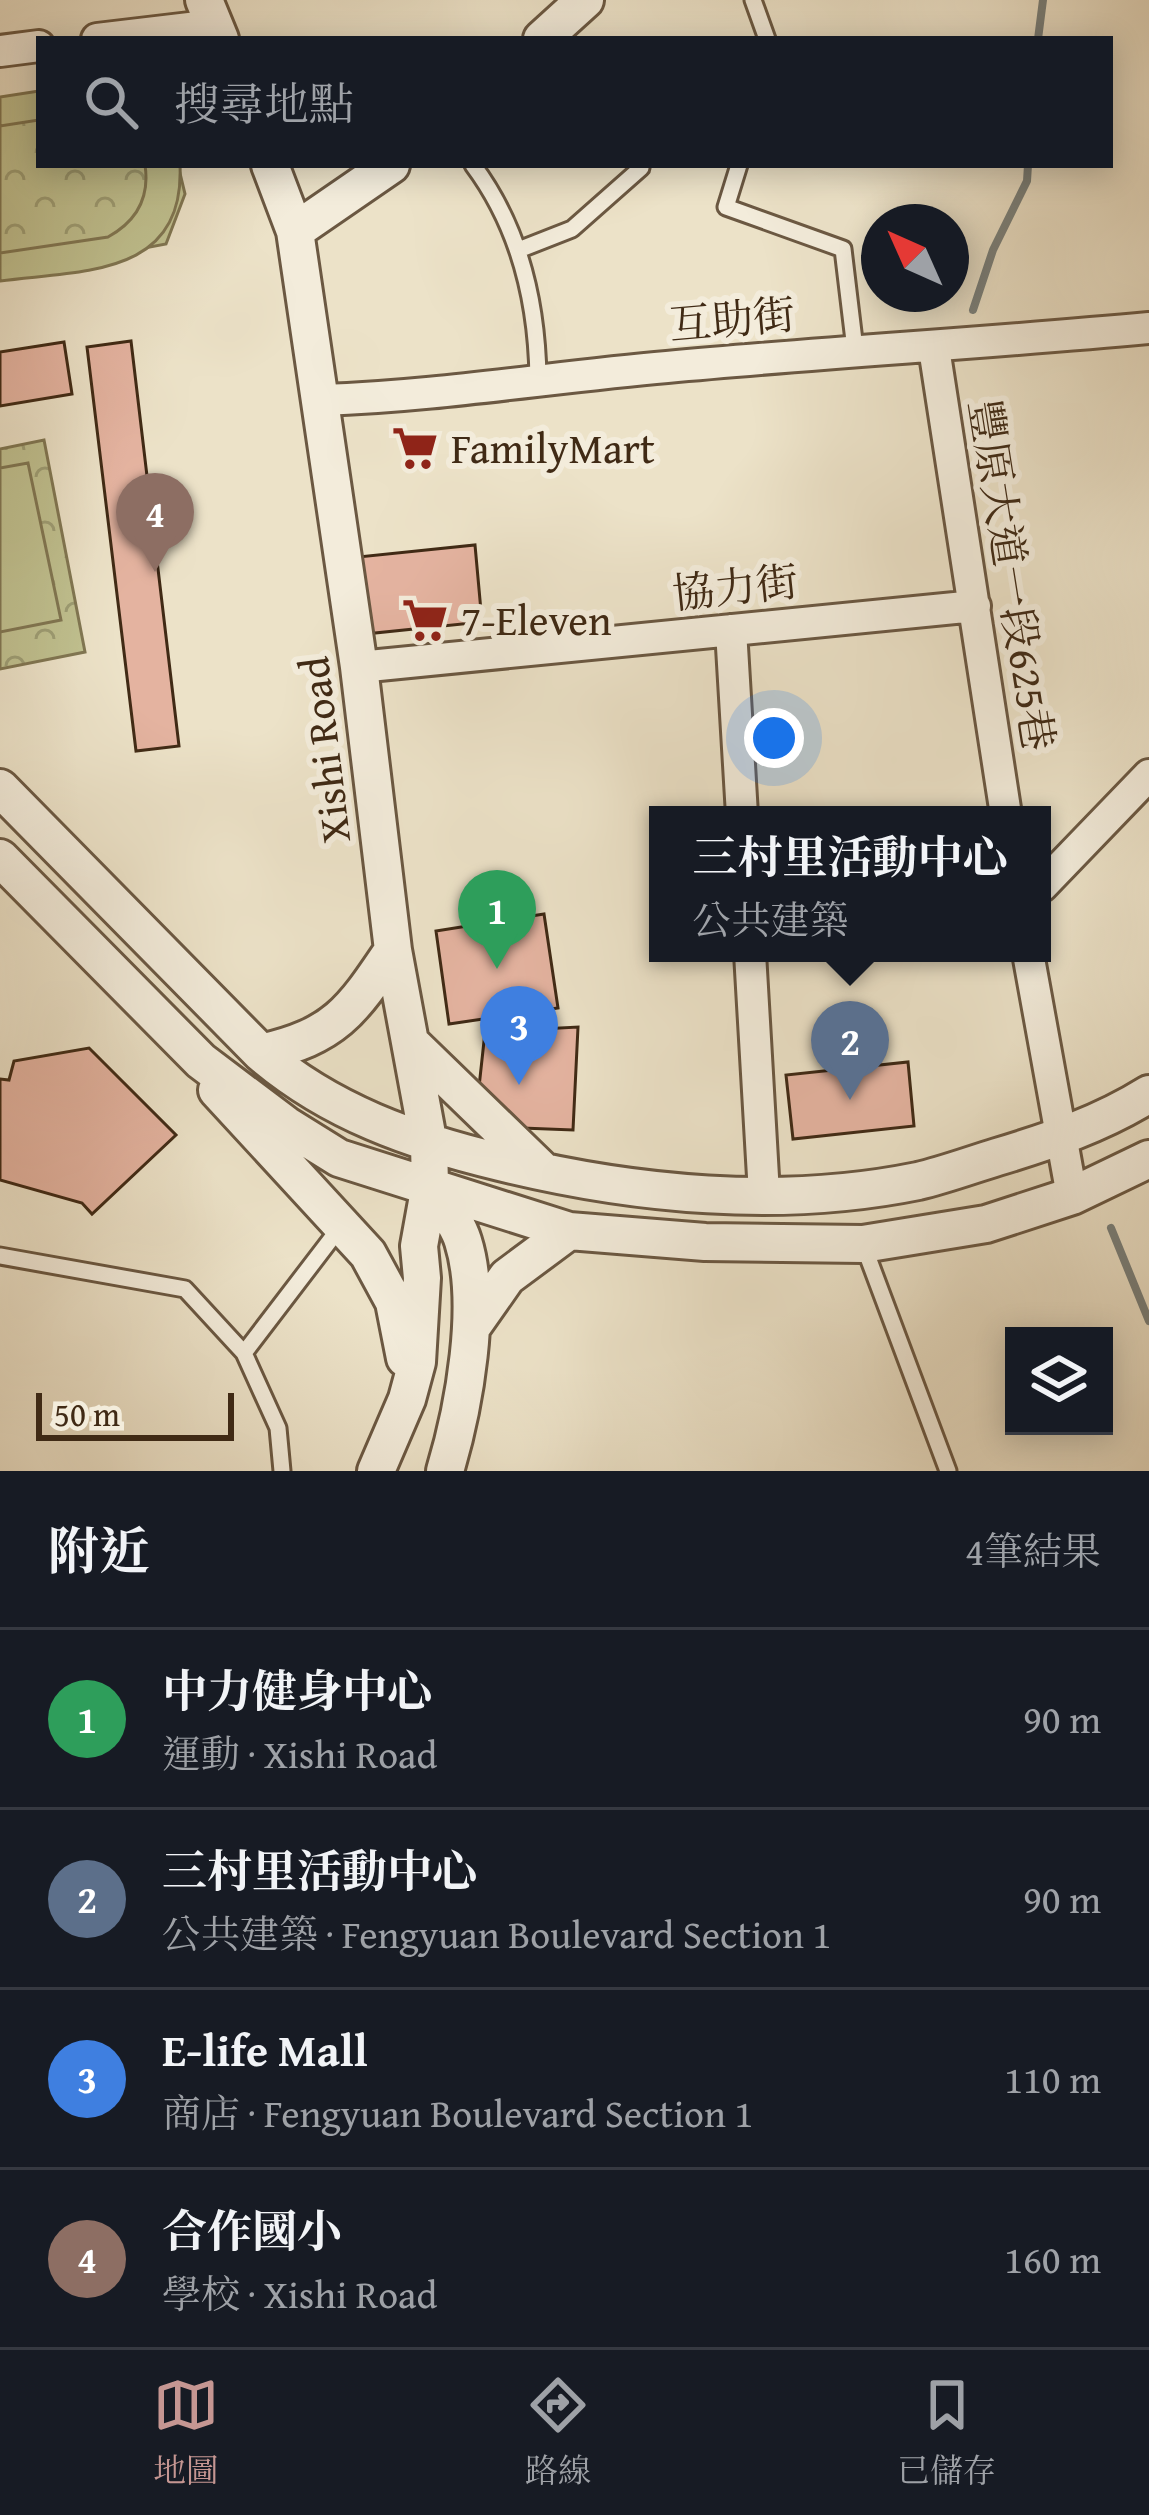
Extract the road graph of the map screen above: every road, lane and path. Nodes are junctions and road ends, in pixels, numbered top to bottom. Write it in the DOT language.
graph roads {
  1 [pos="585,0"];
  2 [pos="753,0"];
  3 [pos="213,21"];
  4 [pos="117,36"];
  5 [pos="545,36"];
  6 [pos="765,36"];
  7 [pos="36,46"];
  8 [pos="0,51"];
  9 [pos="270,168"];
  10 [pos="388,168"];
  11 [pos="475,168"];
  12 [pos="738,168"];
  13 [pos="641,169"];
  14 [pos="296,231"];
  15 [pos="521,249"];
  16 [pos="1149,328"];
  17 [pos="934,348"];
  18 [pos="855,349"];
  19 [pos="538,379"];
  20 [pos="322,400"];
  21 [pos="975,606"];
  22 [pos="731,630"];
  23 [pos="359,667"];
  24 [pos="1149,775"];
  25 [pos="0,788"];
  26 [pos="741,806"];
  27 [pos="1005,806"];
  28 [pos="0,858"];
  29 [pos="1051,877"];
  30 [pos="393,950"];
  31 [pos="751,962"];
  32 [pos="1030,962"];
  33 [pos="413,1046"];
  34 [pos="261,1053"];
  35 [pos="201,1061"];
  36 [pos="1149,1094"];
  37 [pos="1063,1137"];
  38 [pos="429,1145"];
  39 [pos="1149,1160"];
  40 [pos="548,1174"];
  41 [pos="430,1185"];
  42 [pos="764,1194"];
  43 [pos="1072,1196"];
  44 [pos="341,1225"];
  45 [pos="568,1231"];
  46 [pos="863,1244"];
  47 [pos="0,1256"];
  48 [pos="474,1324"];
  49 [pos="244,1353"];
  50 [pos="407,1399"];
  51 [pos="282,1471"];
  52 [pos="376,1471"];
  53 [pos="445,1471"];
  54 [pos="948,1471"];
  1 -- 5 [label="street"];
  2 -- 6 [label="lane"];
  3 -- 4 [label="street"];
  7 -- 8 [label="street"];
  9 -- 14 [label="street, Xishi Road"];
  10 -- 14 [label="street"];
  11 -- 15 [label="lane"];
  12 -- 18 [label="lane"];
  13 -- 15 [label="lane"];
  14 -- 20 [label="street, Xishi Road"];
  15 -- 19 [label="lane"];
  16 -- 17 [label="street, 互助街"];
  17 -- 18 [label="street, 互助街"];
  17 -- 21 [label="street, 豐原大道一段625巷"];
  18 -- 19 [label="street, 互助街"];
  19 -- 20 [label="street, 互助街"];
  20 -- 23 [label="street, Xishi Road"];
  21 -- 22 [label="street, 協力街"];
  21 -- 27 [label="street, 豐原大道一段625巷"];
  22 -- 23 [label="street, 協力街"];
  22 -- 26 [label="street"];
  23 -- 30 [label="street, Xishi Road"];
  24 -- 29 [label="street"];
  25 -- 34 [label="street"];
  28 -- 35 [label="street"];
  30 -- 33 [label="street, Xishi Road"];
  30 -- 34 [label="street"];
  31 -- 42 [label="street"];
  32 -- 37 [label="street"];
  33 -- 38 [label="street, Xishi Road"];
  33 -- 40 [label="street"];
  34 -- 38 [label="street"];
  35 -- 41 [label="street"];
  35 -- 44 [label="street"];
  36 -- 37 [label="street"];
  37 -- 42 [label="street"];
  37 -- 43 [label="street"];
  38 -- 40 [label="street"];
  38 -- 41 [label="street, Xishi Road"];
  39 -- 43 [label="street"];
  40 -- 42 [label="street"];
  41 -- 45 [label="street"];
  41 -- 48 [label="street"];
  41 -- 50 [label="street, Xishi Road"];
  43 -- 46 [label="street"];
  44 -- 49 [label="lane"];
  44 -- 50 [label="street"];
  45 -- 46 [label="street"];
  45 -- 48 [label="street"];
  46 -- 54 [label="lane"];
  47 -- 49 [label="lane"];
  48 -- 53 [label="street"];
  49 -- 51 [label="lane"];
  50 -- 52 [label="street, Xishi Road"];
}
